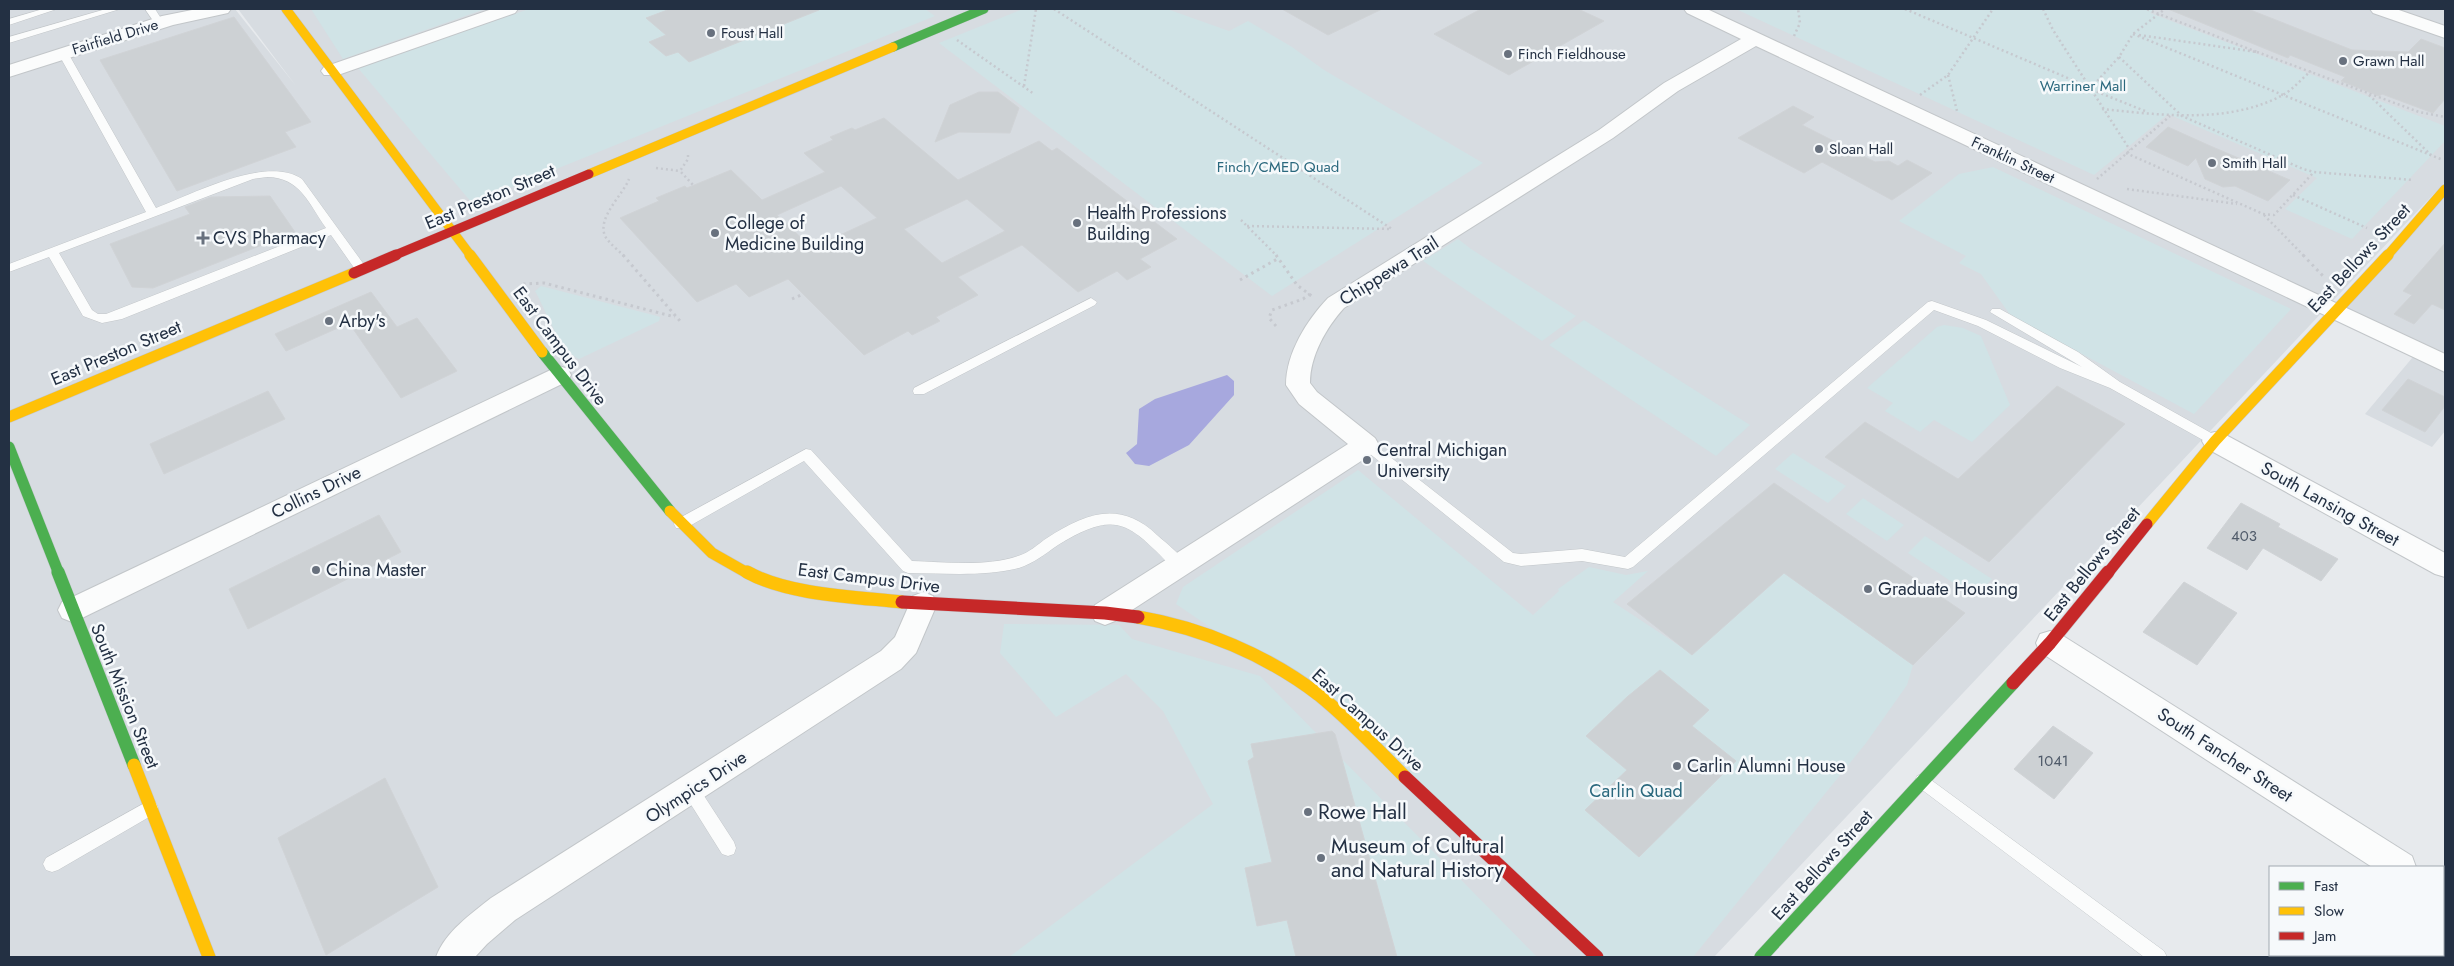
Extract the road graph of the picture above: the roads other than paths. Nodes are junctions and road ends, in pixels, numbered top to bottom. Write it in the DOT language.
graph roads {
  1 [pos="52,9"];
  2 [pos="115,9"];
  3 [pos="222,9"];
  4 [pos="286,9"];
  5 [pos="509,9"];
  6 [pos="984,9"];
  7 [pos="1693,9"];
  8 [pos="2378,9"];
  9 [pos="199,11"];
  10 [pos="154,16"];
  11 [pos="9,22"];
  12 [pos="2445,32"];
  13 [pos="1758,39"];
  14 [pos="9,40"];
  15 [pos="63,53"];
  16 [pos="9,71"];
  17 [pos="331,71"];
  18 [pos="2445,189"];
  19 [pos="152,212"];
  20 [pos="332,230"];
  21 [pos="452,232"];
  22 [pos="52,252"];
  23 [pos="9,268"];
  24 [pos="362,269"];
  25 [pos="1090,302"];
  26 [pos="2334,311"];
  27 [pos="1996,312"];
  28 [pos="2445,364"];
  29 [pos="559,376"];
  30 [pos="2115,385"];
  31 [pos="919,391"];
  32 [pos="9,417"];
  33 [pos="2215,441"];
  34 [pos="1366,445"];
  35 [pos="9,447"];
  36 [pos="681,524"];
  37 [pos="1179,564"];
  38 [pos="2445,566"];
  39 [pos="923,604"];
  40 [pos="72,610"];
  41 [pos="1105,613"];
  42 [pos="2050,642"];
  43 [pos="1923,781"];
  44 [pos="691,790"];
  45 [pos="150,808"];
  46 [pos="728,848"];
  47 [pos="52,864"];
  48 [pos="2398,866"];
  49 [pos="209,957"];
  50 [pos="453,957"];
  51 [pos="1598,957"];
  52 [pos="1761,957"];
  53 [pos="2158,957"];
  1 -- 11 [label="lane"];
  2 -- 14 [label="lane"];
  3 -- 9 [label="street, Fairfield Drive"];
  4 -- 17 [label="street, East Campus Drive"];
  5 -- 17 [label="street"];
  6 -- 21 [label="street, East Preston Street"];
  7 -- 13 [label="street, Franklin Street"];
  8 -- 12 [label="street"];
  9 -- 10 [label="street, Fairfield Drive"];
  10 -- 15 [label="street, Fairfield Drive"];
  13 -- 26 [label="street, Franklin Street"];
  13 -- 34 [label="street, Chippewa Trail"];
  15 -- 16 [label="street, Fairfield Drive"];
  15 -- 19 [label="lane"];
  17 -- 21 [label="street, East Campus Drive"];
  18 -- 26 [label="street, East Bellows Street"];
  19 -- 20 [label="lane"];
  19 -- 22 [label="lane"];
  20 -- 22 [label="lane"];
  20 -- 24 [label="lane"];
  21 -- 24 [label="street, East Preston Street"];
  21 -- 29 [label="street, East Campus Drive"];
  22 -- 23 [label="lane"];
  24 -- 32 [label="street, East Preston Street"];
  25 -- 31 [label="lane"];
  26 -- 28 [label="street"];
  26 -- 33 [label="street, East Bellows Street"];
  27 -- 30 [label="lane"];
  29 -- 36 [label="street, East Campus Drive"];
  29 -- 40 [label="street, Collins Drive"];
  30 -- 33 [label="lane"];
  30 -- 34 [label="lane"];
  33 -- 38 [label="street, South Lansing Street"];
  33 -- 42 [label="street, East Bellows Street"];
  34 -- 37 [label="street"];
  35 -- 40 [label="street, South Mission Street"];
  36 -- 37 [label="lane"];
  36 -- 39 [label="street, East Campus Drive"];
  37 -- 41 [label="street"];
  39 -- 41 [label="street, East Campus Drive"];
  39 -- 44 [label="street, Olympics Drive"];
  40 -- 45 [label="street, South Mission Street"];
  41 -- 51 [label="street, East Campus Drive"];
  42 -- 43 [label="street, East Bellows Street"];
  42 -- 48 [label="street, South Fancher Street"];
  43 -- 52 [label="street, East Bellows Street"];
  43 -- 53 [label="lane"];
  44 -- 46 [label="lane"];
  44 -- 50 [label="street, Olympics Drive"];
  45 -- 47 [label="lane"];
  45 -- 49 [label="street, South Mission Street"];
}
